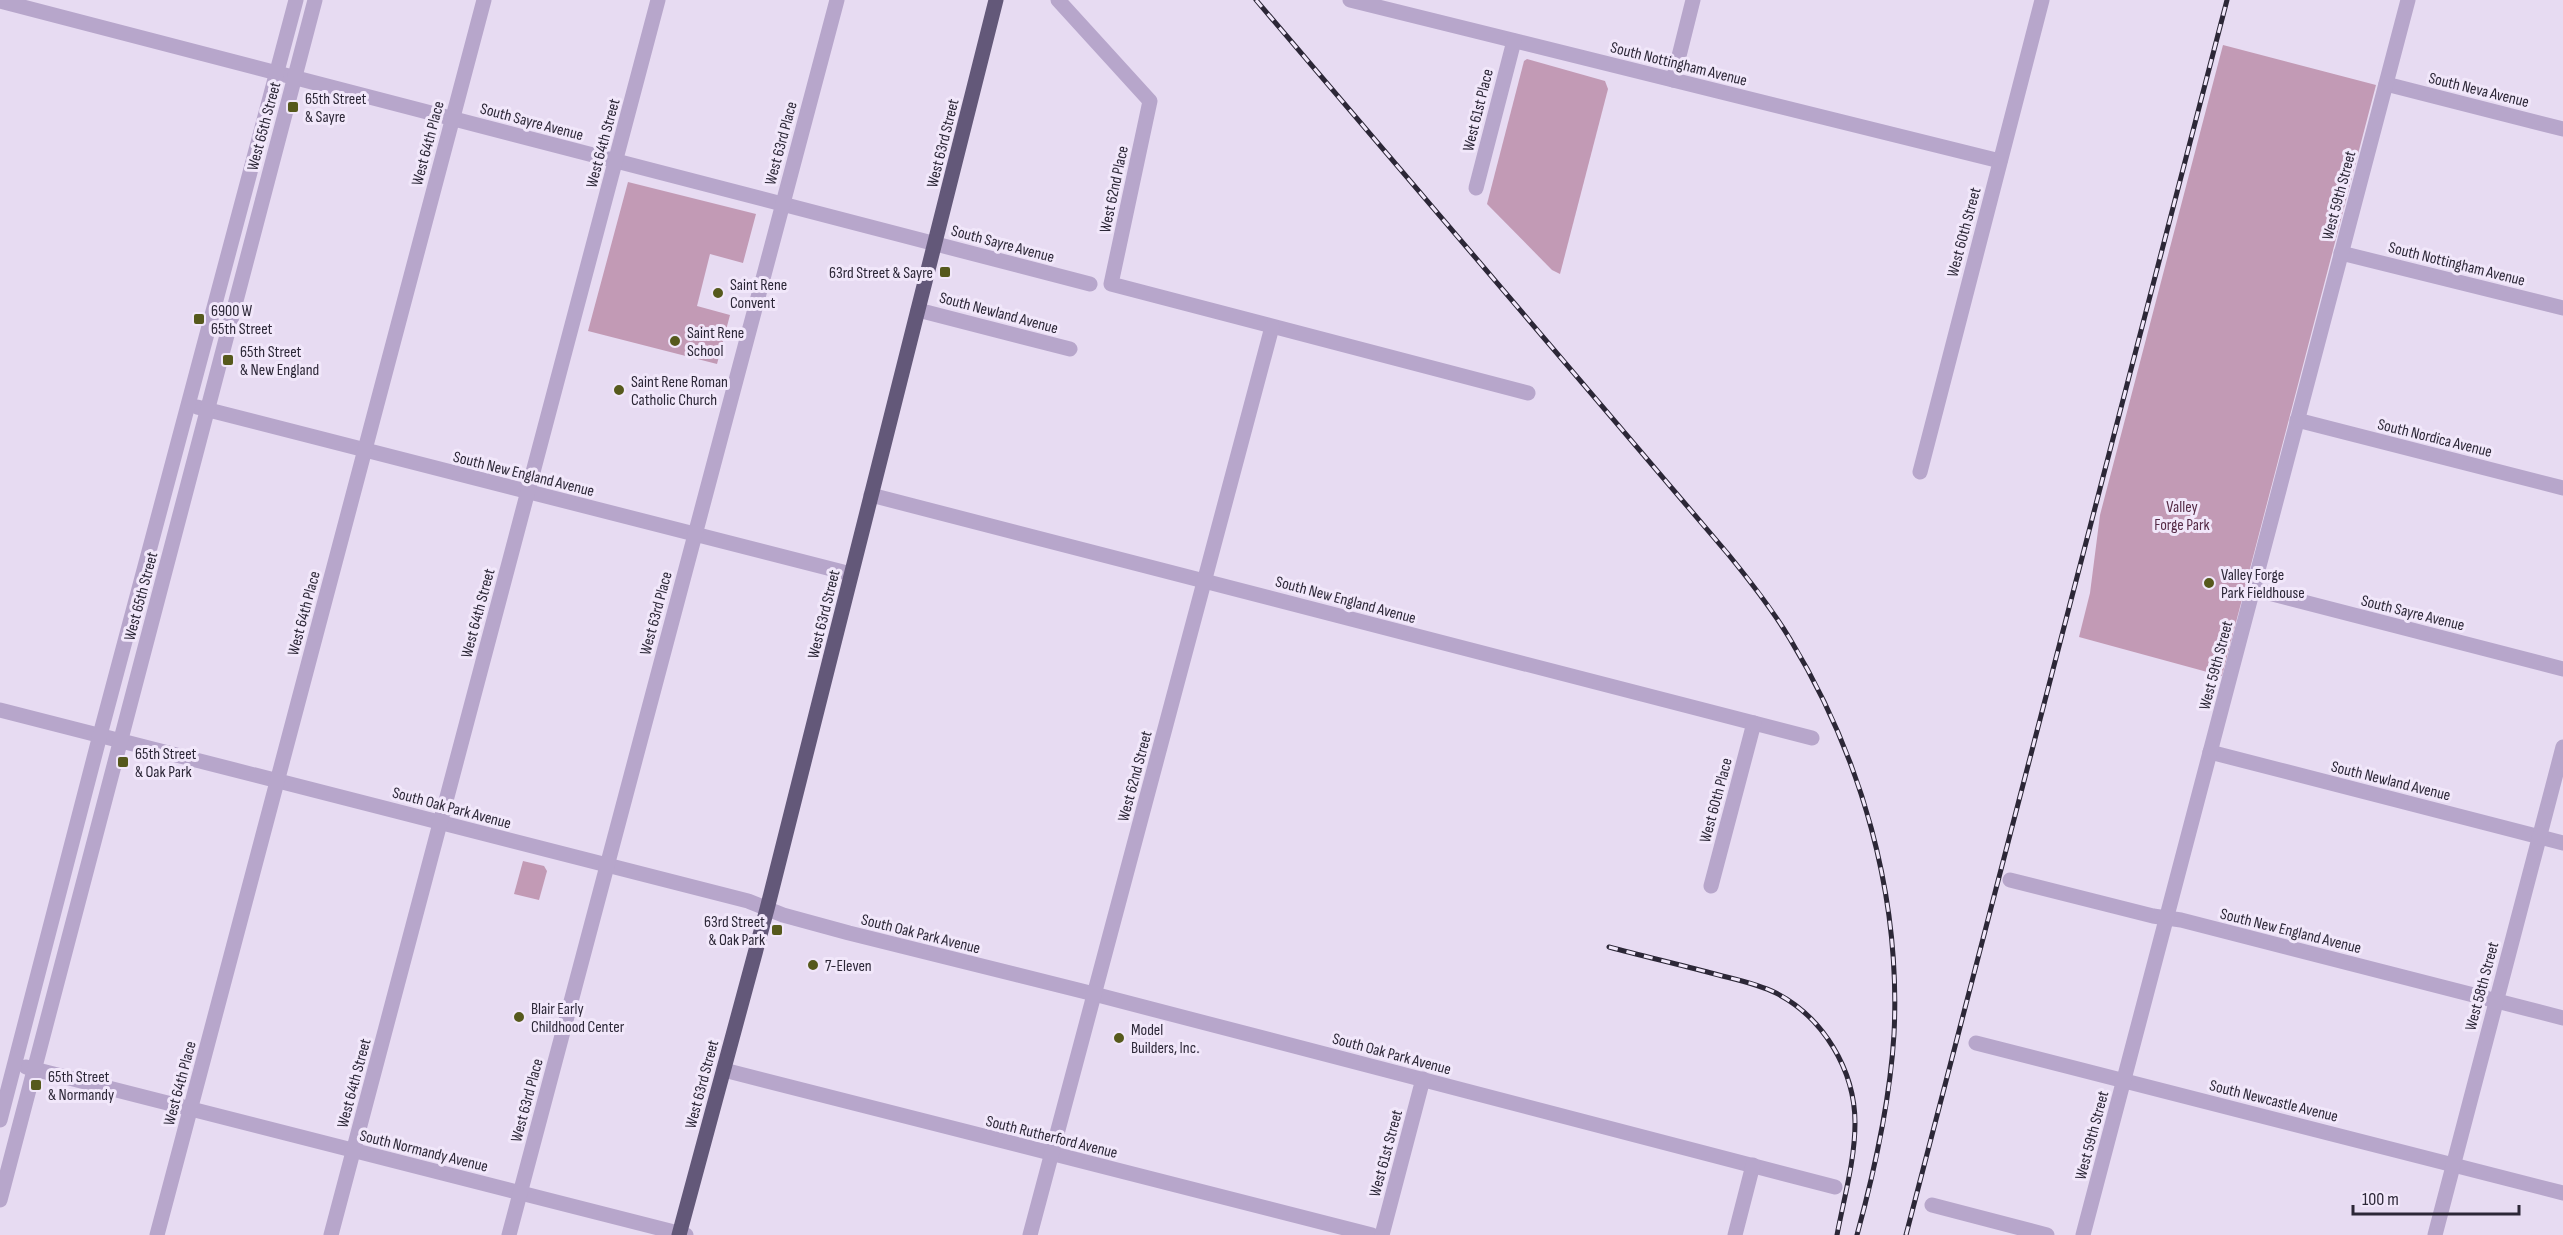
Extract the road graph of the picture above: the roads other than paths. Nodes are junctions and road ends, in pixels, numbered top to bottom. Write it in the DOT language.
graph roads {
  1 [pos="296,0"];
  2 [pos="315,0"];
  3 [pos="484,0"];
  4 [pos="658,0"];
  5 [pos="837,0"];
  6 [pos="996,0"];
  7 [pos="1058,0"];
  8 [pos="1350,0"];
  9 [pos="1693,0"];
  10 [pos="2042,0"];
  11 [pos="2408,0"];
  12 [pos="0,1"];
  13 [pos="1514,40"];
  14 [pos="277,73"];
  15 [pos="294,78"];
  16 [pos="1673,80"];
  17 [pos="2386,84"];
  18 [pos="453,118"];
  19 [pos="2563,129"];
  20 [pos="616,161"];
  21 [pos="2000,161"];
  22 [pos="1476,188"];
  23 [pos="782,204"];
  24 [pos="935,244"];
  25 [pos="2342,253"];
  26 [pos="1090,284"];
  27 [pos="2563,309"];
  28 [pos="918,310"];
  29 [pos="1272,327"];
  30 [pos="1070,349"];
  31 [pos="1528,393"];
  32 [pos="189,405"];
  33 [pos="207,410"];
  34 [pos="2298,420"];
  35 [pos="365,450"];
  36 [pos="1920,472"];
  37 [pos="2563,488"];
  38 [pos="528,492"];
  39 [pos="871,495"];
  40 [pos="694,535"];
  41 [pos="852,574"];
  42 [pos="1204,581"];
  43 [pos="2253,589"];
  44 [pos="2563,669"];
  45 [pos="0,710"];
  46 [pos="1754,723"];
  47 [pos="100,735"];
  48 [pos="1812,738"];
  49 [pos="121,741"];
  50 [pos="2563,747"];
  51 [pos="2210,752"];
  52 [pos="278,780"];
  53 [pos="441,822"];
  54 [pos="2539,837"];
  55 [pos="2563,843"];
  56 [pos="607,866"];
  57 [pos="2010,880"];
  58 [pos="1711,886"];
  59 [pos="767,909"];
  60 [pos="2167,918"];
  61 [pos="1094,994"];
  62 [pos="2496,1001"];
  63 [pos="2563,1018"];
  64 [pos="1976,1043"];
  65 [pos="15,1064"];
  66 [pos="34,1069"];
  67 [pos="724,1070"];
  68 [pos="1423,1079"];
  69 [pos="2124,1080"];
  70 [pos="191,1108"];
  71 [pos="0,1120"];
  72 [pos="354,1150"];
  73 [pos="1052,1155"];
  74 [pos="2453,1164"];
  75 [pos="1753,1165"];
  76 [pos="1835,1187"];
  77 [pos="520,1192"];
  78 [pos="2563,1192"];
  79 [pos="0,1200"];
  80 [pos="1932,1205"];
  81 [pos="682,1234"];
  82 [pos="158,1235"];
  83 [pos="331,1235"];
  84 [pos="509,1235"];
  85 [pos="1030,1235"];
  86 [pos="1372,1235"];
  87 [pos="1382,1235"];
  88 [pos="1734,1235"];
  89 [pos="2047,1235"];
  90 [pos="2084,1235"];
  91 [pos="2435,1235"];
  1 -- 14 [label="street, West 65th Street"];
  2 -- 15 [label="street, West 65th Street"];
  3 -- 18 [label="street, West 64th Place"];
  4 -- 20 [label="street, West 64th Street"];
  5 -- 23 [label="street, West 63rd Place"];
  6 -- 24 [label="main road, West 63rd Street"];
  7 -- 29 [label="street, West 62nd Place"];
  8 -- 13 [label="street, South Nottingham Avenue"];
  9 -- 16 [label="street"];
  10 -- 21 [label="street, West 60th Street"];
  11 -- 17 [label="street, West 59th Street"];
  12 -- 14 [label="street, South Sayre Avenue"];
  13 -- 16 [label="street, South Nottingham Avenue"];
  13 -- 22 [label="street, West 61st Place"];
  14 -- 15 [label="street, South Sayre Avenue"];
  14 -- 32 [label="street, West 65th Street"];
  15 -- 18 [label="street, South Sayre Avenue"];
  15 -- 33 [label="street, West 65th Street"];
  16 -- 21 [label="street, South Nottingham Avenue"];
  17 -- 19 [label="street, South Neva Avenue"];
  17 -- 25 [label="street, West 59th Street"];
  18 -- 20 [label="street, South Sayre Avenue"];
  18 -- 35 [label="street, West 64th Place"];
  20 -- 23 [label="street, South Sayre Avenue"];
  20 -- 38 [label="street, West 64th Street"];
  21 -- 36 [label="street, West 60th Street"];
  23 -- 24 [label="street, South Sayre Avenue"];
  23 -- 40 [label="street, West 63rd Place"];
  24 -- 26 [label="street, South Sayre Avenue"];
  24 -- 28 [label="main road, West 63rd Street"];
  25 -- 27 [label="street, South Nottingham Avenue"];
  25 -- 34 [label="street, West 59th Street"];
  28 -- 30 [label="street, South Newland Avenue"];
  28 -- 39 [label="main road, West 63rd Street"];
  29 -- 31 [label="street"];
  29 -- 42 [label="street, West 62nd Street"];
  32 -- 33 [label="street, South New England Avenue"];
  32 -- 47 [label="street, West 65th Street"];
  33 -- 35 [label="street, South New England Avenue"];
  33 -- 49 [label="street, West 65th Street"];
  34 -- 37 [label="street, South Nordica Avenue"];
  34 -- 43 [label="street, West 59th Street"];
  35 -- 38 [label="street, South New England Avenue"];
  35 -- 52 [label="street, West 64th Place"];
  38 -- 40 [label="street, South New England Avenue"];
  38 -- 53 [label="street, West 64th Street"];
  39 -- 41 [label="main road, West 63rd Street"];
  39 -- 42 [label="street, South New England Avenue"];
  40 -- 41 [label="street, South New England Avenue"];
  40 -- 56 [label="street, West 63rd Place"];
  41 -- 59 [label="main road, West 63rd Street"];
  42 -- 46 [label="street, South New England Avenue"];
  42 -- 61 [label="street, West 62nd Street"];
  43 -- 44 [label="street, South Sayre Avenue"];
  43 -- 51 [label="street, West 59th Street"];
  45 -- 47 [label="street, South Oak Park Avenue"];
  46 -- 48 [label="street, South New England Avenue"];
  46 -- 58 [label="street, West 60th Place"];
  47 -- 49 [label="street, South Oak Park Avenue"];
  47 -- 65 [label="street, West 65th Street"];
  49 -- 52 [label="street, South Oak Park Avenue"];
  49 -- 66 [label="street, West 65th Street"];
  50 -- 54 [label="street, West 58th Street"];
  51 -- 54 [label="street, South Newland Avenue"];
  51 -- 60 [label="street, West 59th Street"];
  52 -- 53 [label="street, South Oak Park Avenue"];
  52 -- 70 [label="street, West 64th Place"];
  53 -- 56 [label="street, South Oak Park Avenue"];
  53 -- 72 [label="street, West 64th Street"];
  54 -- 55 [label="street, South Newland Avenue"];
  54 -- 62 [label="street, West 58th Street"];
  56 -- 59 [label="street, South Oak Park Avenue"];
  56 -- 77 [label="street, West 63rd Place"];
  57 -- 60 [label="street, South New England Avenue"];
  59 -- 61 [label="street, South Oak Park Avenue"];
  59 -- 67 [label="main road, West 63rd Street"];
  60 -- 62 [label="street, South New England Avenue"];
  60 -- 69 [label="street, West 59th Street"];
  61 -- 68 [label="street, South Oak Park Avenue"];
  61 -- 73 [label="street, West 62nd Street"];
  62 -- 63 [label="street, South New England Avenue"];
  62 -- 74 [label="street, West 58th Street"];
  64 -- 69 [label="street, South Newcastle Avenue"];
  65 -- 66 [label="street, South Normandy Avenue"];
  65 -- 71 [label="street, West 65th Street"];
  66 -- 70 [label="street, South Normandy Avenue"];
  66 -- 79 [label="street, West 65th Street"];
  67 -- 73 [label="street, South Rutherford Avenue"];
  67 -- 81 [label="main road, West 63rd Street"];
  68 -- 75 [label="street, South Oak Park Avenue"];
  68 -- 87 [label="street, West 61st Street"];
  69 -- 74 [label="street, South Newcastle Avenue"];
  69 -- 90 [label="street, West 59th Street"];
  70 -- 72 [label="street, South Normandy Avenue"];
  70 -- 82 [label="street, West 64th Place"];
  72 -- 77 [label="street, South Normandy Avenue"];
  72 -- 83 [label="street, West 64th Street"];
  73 -- 85 [label="street, West 62nd Street"];
  73 -- 86 [label="street, South Rutherford Avenue"];
  74 -- 78 [label="street, South Newcastle Avenue"];
  74 -- 91 [label="street, West 58th Street"];
  75 -- 76 [label="street, South Oak Park Avenue"];
  75 -- 88 [label="street"];
  77 -- 81 [label="street, South Normandy Avenue"];
  77 -- 84 [label="street, West 63rd Place"];
  80 -- 89 [label="street"];
}
